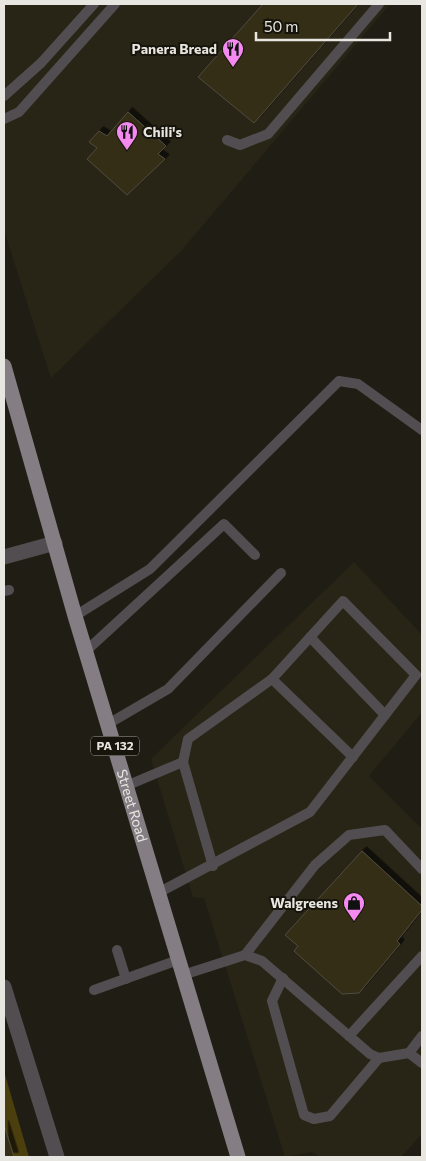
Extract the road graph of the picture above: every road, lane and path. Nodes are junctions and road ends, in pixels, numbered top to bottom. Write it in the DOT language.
graph roads {
  1 [pos="94,4"];
  2 [pos="116,4"];
  3 [pos="379,4"];
  4 [pos="4,96"];
  5 [pos="4,119"];
  6 [pos="227,140"];
  7 [pos="4,366"];
  8 [pos="422,430"];
  9 [pos="54,543"];
  10 [pos="255,555"];
  11 [pos="4,557"];
  12 [pos="281,573"];
  13 [pos="76,616"];
  14 [pos="310,637"];
  15 [pos="86,651"];
  16 [pos="272,678"];
  17 [pos="385,716"];
  18 [pos="108,724"];
  19 [pos="352,757"];
  20 [pos="183,762"];
  21 [pos="126,786"];
  22 [pos="212,866"];
  23 [pos="422,869"];
  24 [pos="158,893"];
  25 [pos="117,950"];
  26 [pos="245,955"];
  27 [pos="422,956"];
  28 [pos="178,960"];
  29 [pos="183,975"];
  30 [pos="282,978"];
  31 [pos="126,979"];
  32 [pos="4,987"];
  33 [pos="94,990"];
  34 [pos="349,1036"];
  35 [pos="422,1036"];
  36 [pos="408,1053"];
  37 [pos="379,1058"];
  38 [pos="422,1063"];
  39 [pos="57,1157"];
  40 [pos="238,1157"];
  1 -- 4 [label="lane"];
  2 -- 5 [label="lane"];
  3 -- 6 [label="lane"];
  7 -- 9 [label="main road, Street Road / PA 132"];
  8 -- 13 [label="lane"];
  9 -- 11 [label="street"];
  9 -- 13 [label="main road, Street Road / PA 132"];
  10 -- 15 [label="lane"];
  12 -- 18 [label="lane"];
  13 -- 15 [label="main road, Street Road / PA 132"];
  14 -- 16 [label="lane"];
  14 -- 17 [label="lane"];
  14 -- 17 [label="lane"];
  15 -- 18 [label="main road, Street Road / PA 132"];
  16 -- 19 [label="lane"];
  16 -- 20 [label="lane"];
  17 -- 19 [label="lane"];
  18 -- 21 [label="main road, Street Road / PA 132"];
  19 -- 22 [label="lane"];
  20 -- 21 [label="lane"];
  20 -- 22 [label="lane"];
  21 -- 24 [label="main road, Street Road / PA 132"];
  22 -- 24 [label="lane"];
  23 -- 26 [label="lane"];
  24 -- 28 [label="main road, Street Road / PA 132"];
  25 -- 31 [label="lane"];
  26 -- 29 [label="lane"];
  26 -- 30 [label="lane"];
  27 -- 34 [label="lane"];
  28 -- 29 [label="main road, Street Road / PA 132"];
  28 -- 31 [label="lane"];
  29 -- 40 [label="main road, Street Road / PA 132"];
  30 -- 34 [label="lane"];
  30 -- 37 [label="lane"];
  31 -- 33 [label="lane"];
  32 -- 39 [label="street"];
  34 -- 37 [label="lane"];
  35 -- 36 [label="lane"];
  36 -- 37 [label="lane"];
  36 -- 38 [label="lane"];
}
